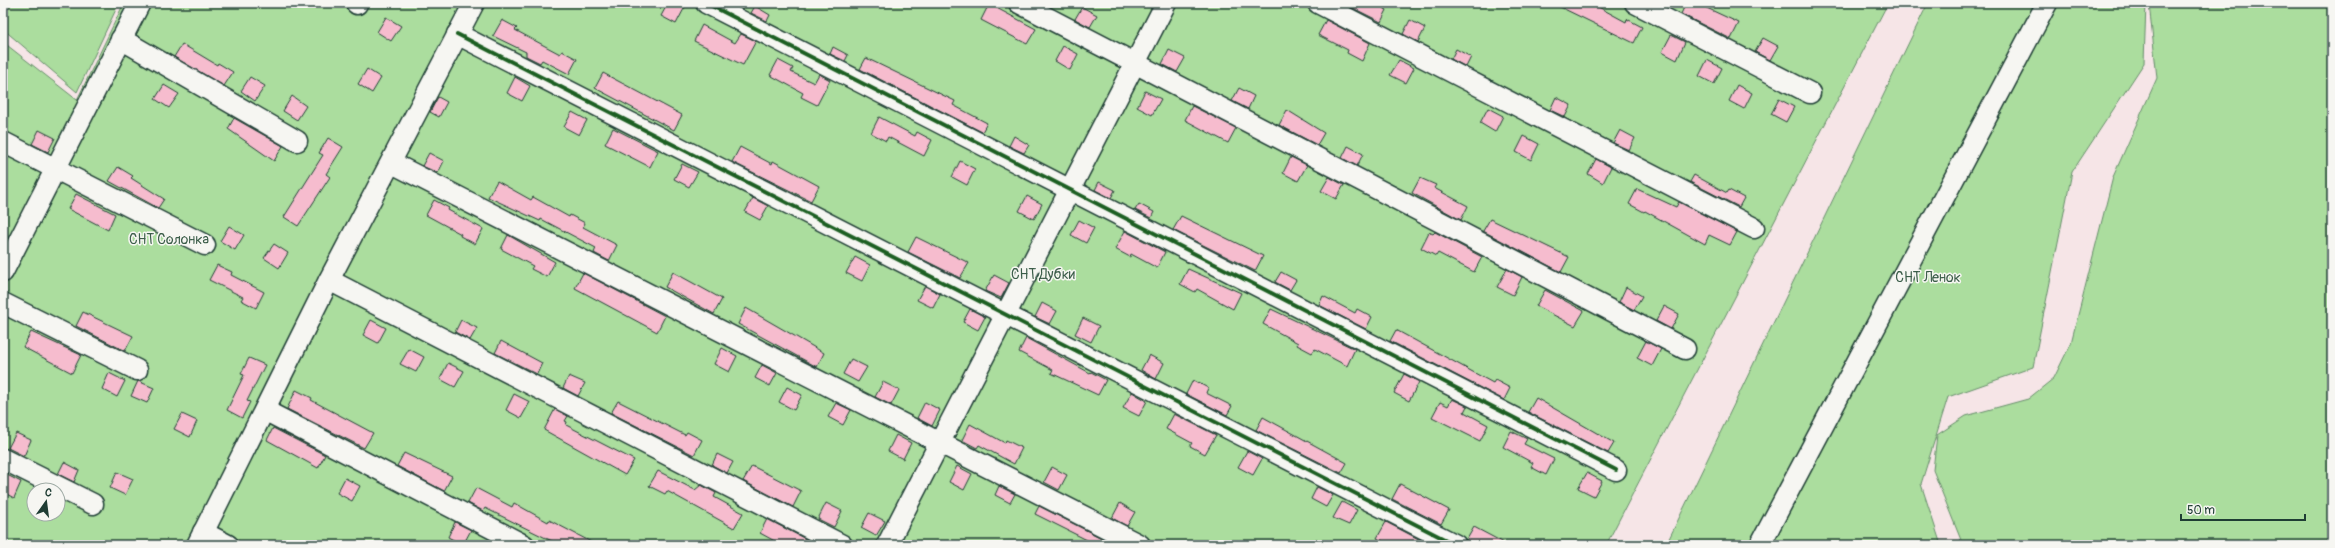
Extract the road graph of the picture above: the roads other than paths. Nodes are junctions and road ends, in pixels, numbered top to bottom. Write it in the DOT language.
graph roads {
  1 [pos="140,3"];
  2 [pos="474,3"];
  3 [pos="706,3"];
  4 [pos="1019,3"];
  5 [pos="1166,3"];
  6 [pos="1318,3"];
  7 [pos="1635,3"];
  8 [pos="2047,3"];
  9 [pos="457,34"];
  10 [pos="121,39"];
  11 [pos="1135,63"];
  12 [pos="1810,93"];
  13 [pos="297,141"];
  14 [pos="3,142"];
  15 [pos="392,163"];
  16 [pos="56,167"];
  17 [pos="1070,189"];
  18 [pos="1754,228"];
  19 [pos="205,245"];
  20 [pos="3,272"];
  21 [pos="329,280"];
  22 [pos="3,303"];
  23 [pos="1007,315"];
  24 [pos="1685,349"];
  25 [pos="137,370"];
  26 [pos="268,412"];
  27 [pos="940,443"];
  28 [pos="3,459"];
  29 [pos="1616,470"];
  30 [pos="93,504"];
  31 [pos="200,539"];
  32 [pos="228,545"];
  33 [pos="524,545"];
  34 [pos="842,545"];
  35 [pos="887,545"];
  36 [pos="1140,545"];
  37 [pos="1456,545"];
  38 [pos="1760,545"];
  1 -- 10 [label="street"];
  2 -- 9 [label="street"];
  3 -- 17 [label="street"];
  4 -- 11 [label="street"];
  5 -- 11 [label="street"];
  6 -- 18 [label="street"];
  7 -- 12 [label="street"];
  8 -- 38 [label="street"];
  9 -- 15 [label="street"];
  9 -- 23 [label="street"];
  10 -- 13 [label="street"];
  10 -- 16 [label="street"];
  11 -- 17 [label="street"];
  11 -- 24 [label="street"];
  14 -- 16 [label="street"];
  15 -- 21 [label="street"];
  15 -- 27 [label="street"];
  16 -- 19 [label="street"];
  16 -- 20 [label="street"];
  17 -- 23 [label="street"];
  17 -- 29 [label="street"];
  21 -- 31 [label="street"];
  21 -- 34 [label="street"];
  22 -- 25 [label="street"];
  23 -- 27 [label="street"];
  23 -- 37 [label="street"];
  26 -- 33 [label="street"];
  27 -- 35 [label="street"];
  27 -- 36 [label="street"];
  28 -- 30 [label="street"];
  31 -- 32 [label="street"];
}
